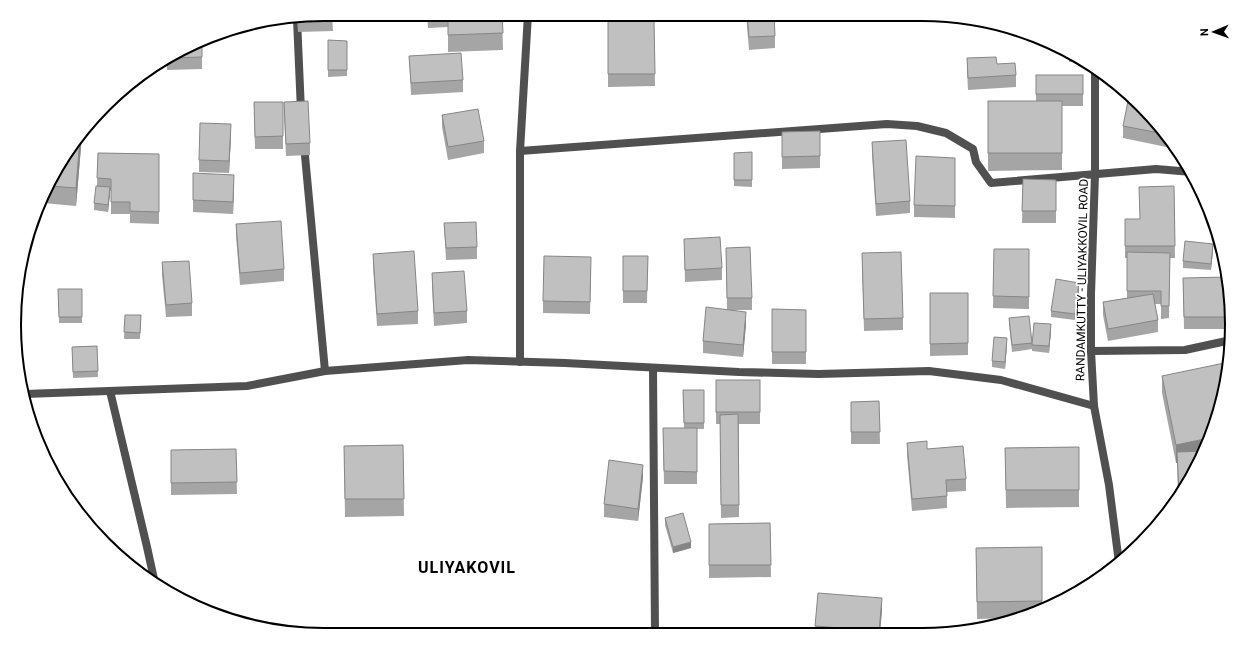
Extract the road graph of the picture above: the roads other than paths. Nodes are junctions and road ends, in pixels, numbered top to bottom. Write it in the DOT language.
graph roads {
  1 [pos="528,21"];
  2 [pos="297,23"];
  3 [pos="1095,76"];
  4 [pos="302,117"];
  5 [pos="304,140"];
  6 [pos="520,151"];
  7 [pos="1183,171"];
  8 [pos="1095,174"];
  9 [pos="1224,341"];
  10 [pos="1091,351"];
  11 [pos="520,362"];
  12 [pos="653,368"];
  13 [pos="325,371"];
  14 [pos="110,391"];
  15 [pos="29,394"];
  16 [pos="1094,406"];
  17 [pos="1118,556"];
  18 [pos="153,575"];
  19 [pos="655,628"];
  1 -- 6 [label="street"];
  2 -- 4 [label="street"];
  3 -- 8 [label="street, RANDAMKUTTY - ULIYAKKOVIL ROAD"];
  5 -- 13 [label="street"];
  6 -- 8 [label="street"];
  6 -- 11 [label="street"];
  7 -- 8 [label="street"];
  8 -- 10 [label="street, RANDAMKUTTY - ULIYAKKOVIL ROAD"];
  9 -- 10 [label="street"];
  10 -- 16 [label="street, RANDAMKUTTY - ULIYAKKOVIL ROAD"];
  11 -- 12 [label="street"];
  11 -- 13 [label="street"];
  12 -- 16 [label="street"];
  12 -- 19 [label="street"];
  13 -- 14 [label="street"];
  14 -- 15 [label="street"];
  14 -- 18 [label="street"];
  16 -- 17 [label="street, RANDAMKUTTY - ULIYAKKOVIL ROAD"];
}
